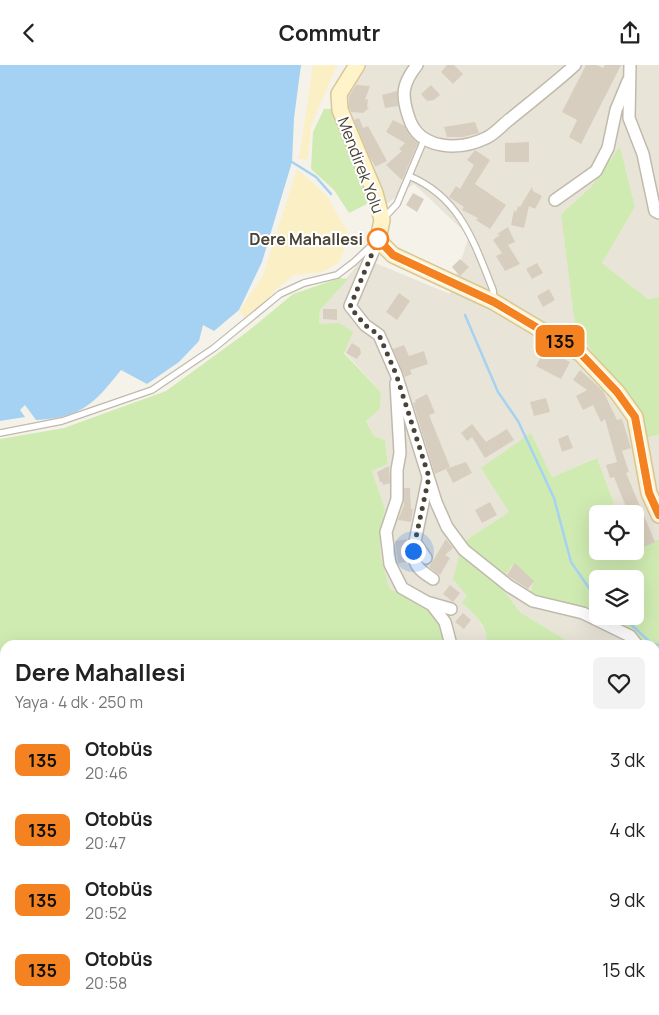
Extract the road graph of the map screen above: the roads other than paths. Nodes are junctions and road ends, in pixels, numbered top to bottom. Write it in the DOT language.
graph roads {
  1 [pos="357,65"];
  2 [pos="417,65"];
  3 [pos="575,65"];
  4 [pos="630,70"];
  5 [pos="424,140"];
  6 [pos="409,176"];
  7 [pos="555,200"];
  8 [pos="659,213"];
  9 [pos="382,220"];
  10 [pos="378,239"];
  11 [pos="494,302"];
  12 [pos="396,374"];
  13 [pos="0,433"];
  14 [pos="429,477"];
  15 [pos="659,515"];
  16 [pos="415,543"];
  17 [pos="426,558"];
  18 [pos="434,579"];
  19 [pos="430,603"];
  20 [pos="452,609"];
  21 [pos="450,640"];
  22 [pos="633,640"];
  1 -- 9 [label="street, Mendirek Yolu"];
  2 -- 5 [label="street"];
  3 -- 5 [label="street"];
  4 -- 7 [label="street"];
  4 -- 8 [label="street"];
  5 -- 6 [label="lane"];
  6 -- 9 [label="lane"];
  6 -- 11 [label="lane"];
  9 -- 10 [label="street, Mendirek Yolu"];
  10 -- 11 [label="street"];
  10 -- 12 [label="street"];
  10 -- 13 [label="lane"];
  11 -- 15 [label="street"];
  12 -- 14 [label="street"];
  12 -- 19 [label="street"];
  14 -- 16 [label="street"];
  14 -- 22 [label="street"];
  16 -- 17 [label="street"];
  16 -- 18 [label="street"];
  19 -- 20 [label="street"];
  19 -- 21 [label="street"];
}
